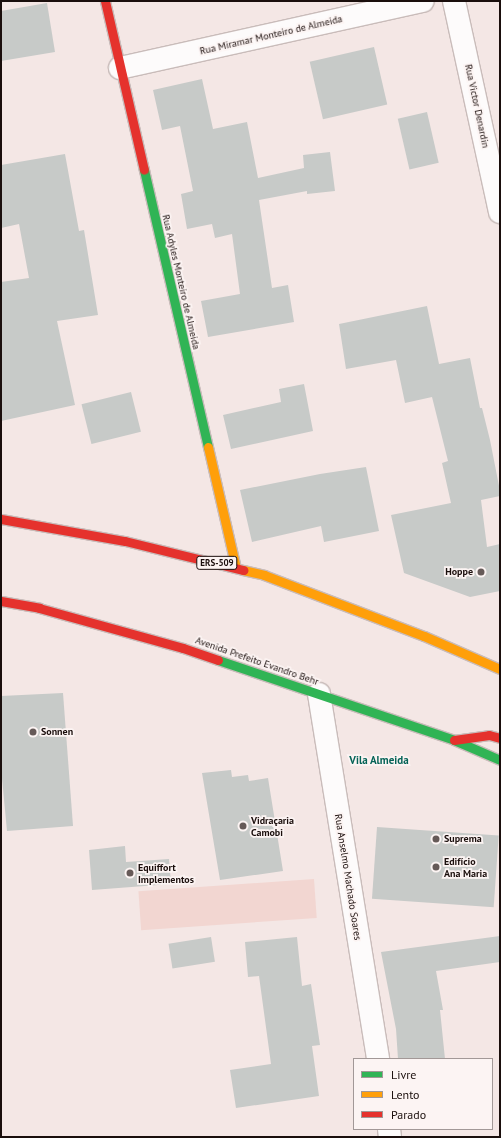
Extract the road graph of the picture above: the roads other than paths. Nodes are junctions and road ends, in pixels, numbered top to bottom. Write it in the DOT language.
graph roads {
  1 [pos="105,1"];
  2 [pos="423,1"];
  3 [pos="454,1"];
  4 [pos="120,68"];
  5 [pos="500,212"];
  6 [pos="1,519"];
  7 [pos="236,568"];
  8 [pos="1,600"];
  9 [pos="500,669"];
  10 [pos="319,694"];
  11 [pos="500,738"];
  12 [pos="454,740"];
  13 [pos="500,760"];
  14 [pos="378,1058"];
  1 -- 4 [label="main road, Rua Adyles Monteiro de Almeida"];
  2 -- 4 [label="street, Rua Miramar Monteiro de Almeida"];
  3 -- 5 [label="street, Rua Victor Denardin"];
  4 -- 7 [label="main road, Rua Adyles Monteiro de Almeida"];
  6 -- 7 [label="main road, ERS-509"];
  7 -- 9 [label="main road, ERS-509"];
  8 -- 10 [label="main road, Avenida Prefeito Evandro Behr"];
  10 -- 12 [label="main road, Avenida Prefeito Evandro Behr"];
  10 -- 14 [label="street, Rua Anselmo Machado Soares"];
  11 -- 12 [label="main road"];
  12 -- 13 [label="main road, Avenida Prefeito Evandro Behr"];
}
